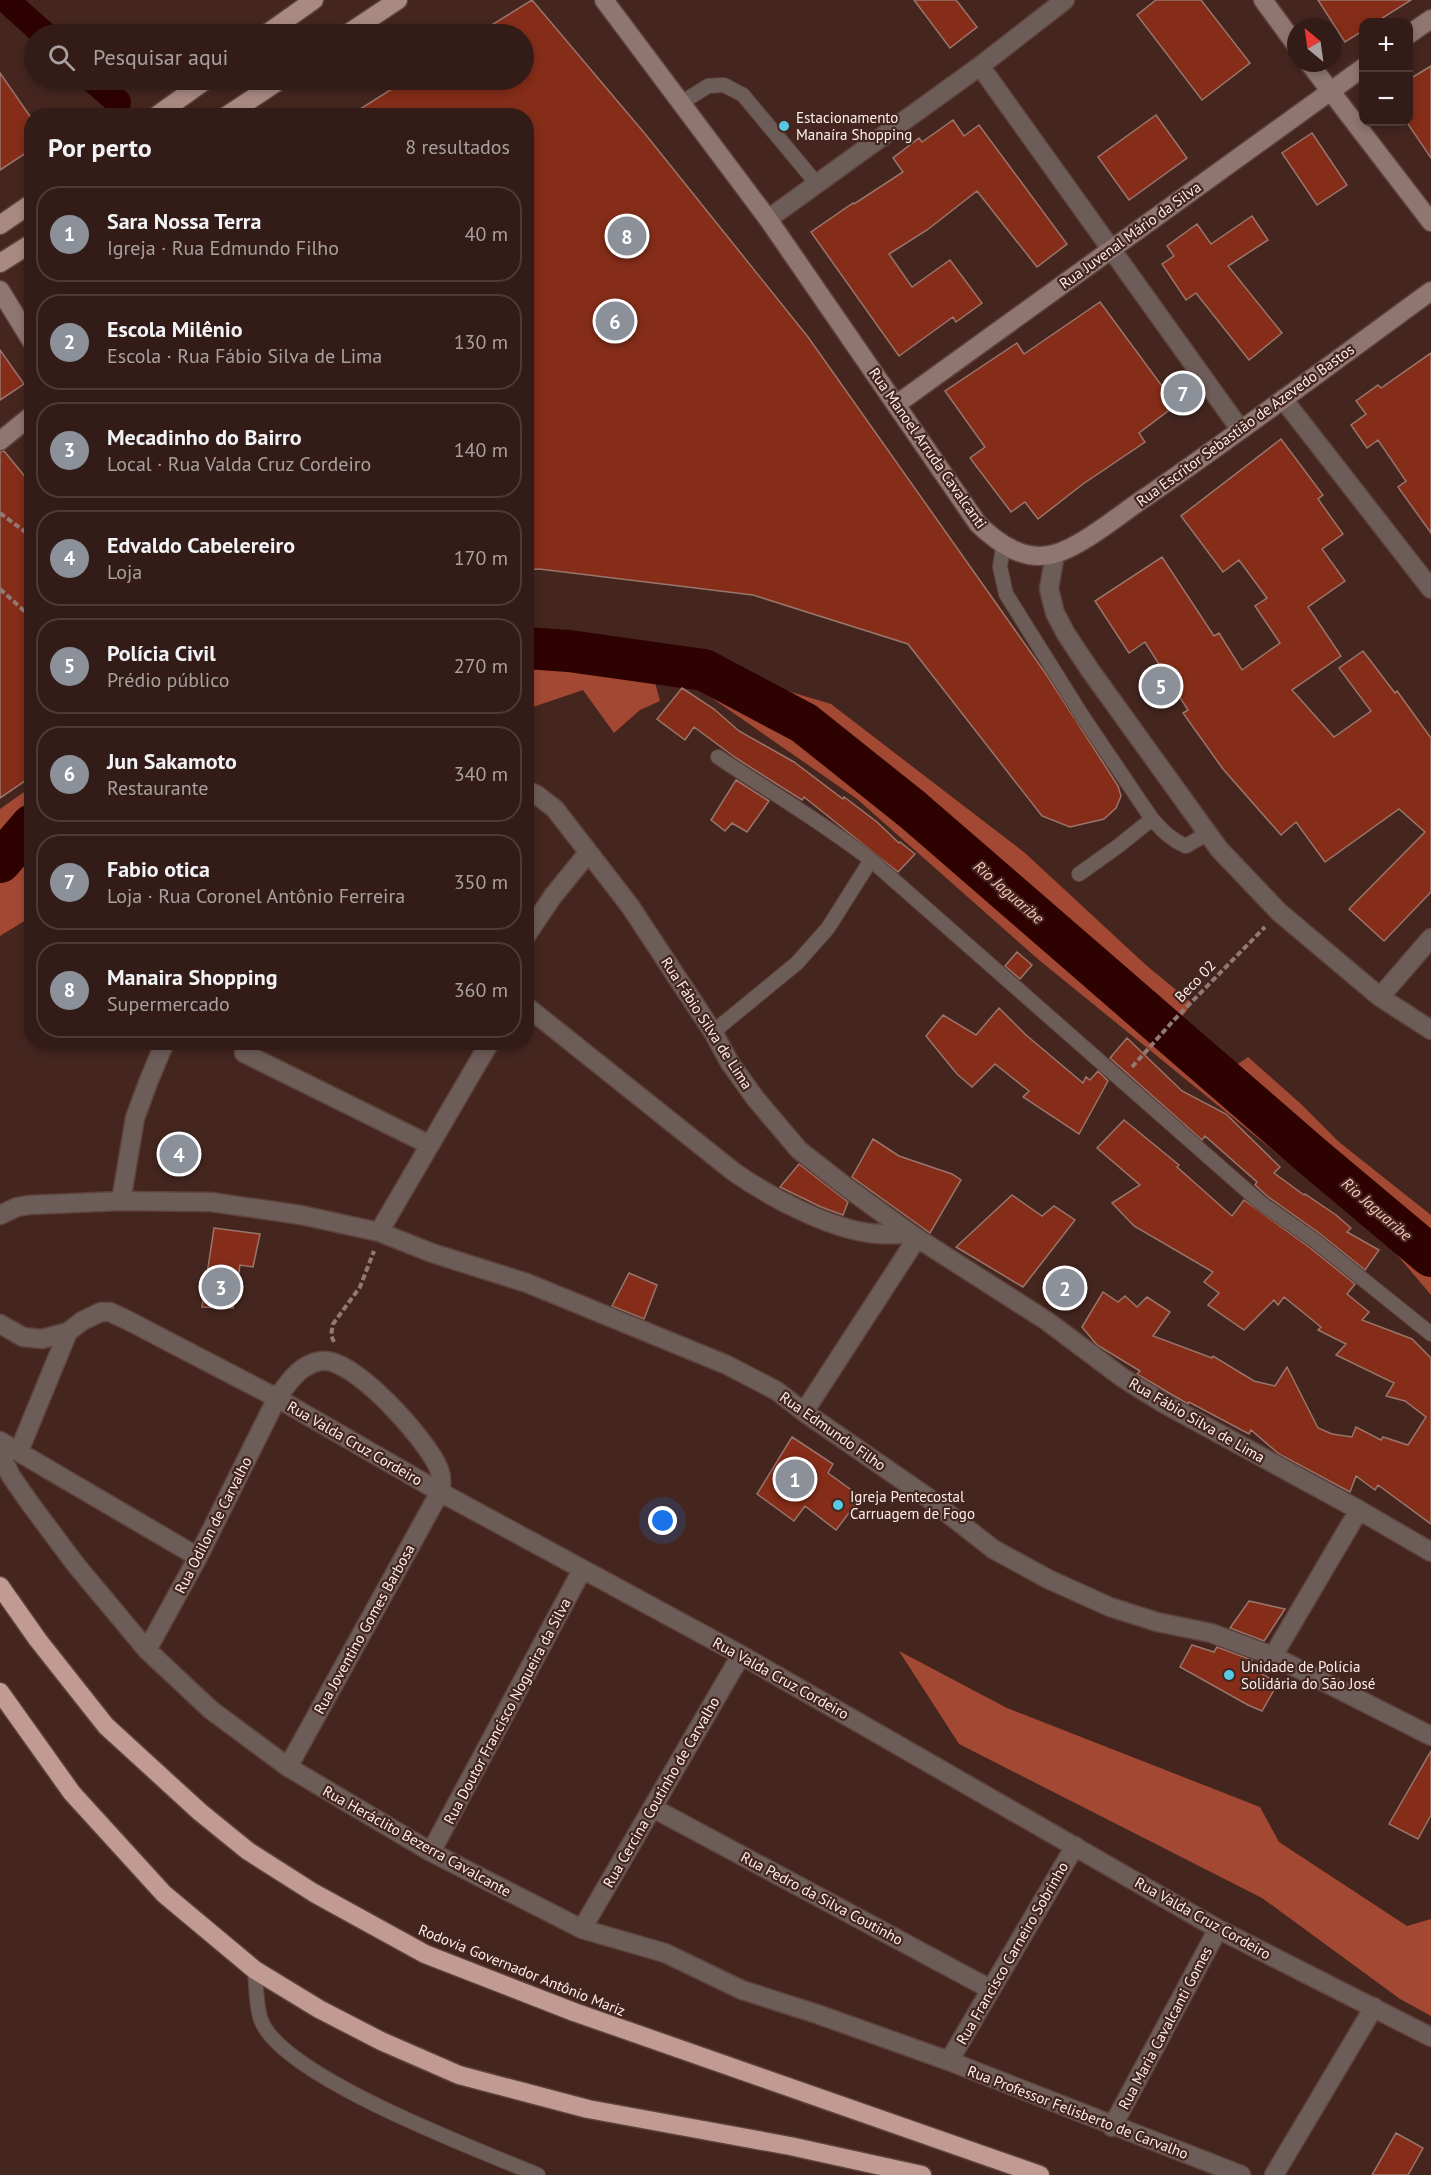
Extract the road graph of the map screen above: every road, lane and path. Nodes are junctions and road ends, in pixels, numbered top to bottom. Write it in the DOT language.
graph roads {
  1 [pos="314,0"];
  2 [pos="398,0"];
  3 [pos="603,0"];
  4 [pos="1065,0"];
  5 [pos="1263,0"];
  6 [pos="1431,19"];
  7 [pos="280,24"];
  8 [pos="362,24"];
  9 [pos="1413,32"];
  10 [pos="1287,33"];
  11 [pos="980,66"];
  12 [pos="1359,70"];
  13 [pos="1315,72"];
  14 [pos="192,90"];
  15 [pos="265,90"];
  16 [pos="1329,91"];
  17 [pos="681,103"];
  18 [pos="167,108"];
  19 [pos="238,108"];
  20 [pos="817,184"];
  21 [pos="24,208"];
  22 [pos="768,219"];
  23 [pos="1431,222"];
  24 [pos="0,225"];
  25 [pos="24,248"];
  26 [pos="1111,249"];
  27 [pos="0,263"];
  28 [pos="0,290"];
  29 [pos="1431,291"];
  30 [pos="24,329"];
  31 [pos="1283,399"];
  32 [pos="897,404"];
  33 [pos="24,422"];
  34 [pos="1240,429"];
  35 [pos="0,441"];
  36 [pos="0,513"];
  37 [pos="24,531"];
  38 [pos="1003,546"];
  39 [pos="1055,554"];
  40 [pos="0,589"];
  41 [pos="1431,589"];
  42 [pos="24,611"];
  43 [pos="718,757"];
  44 [pos="534,794"];
  45 [pos="1152,819"];
  46 [pos="1208,833"];
  47 [pos="588,853"];
  48 [pos="871,860"];
  49 [pos="1079,874"];
  50 [pos="1279,912"];
  51 [pos="534,924"];
  52 [pos="1431,938"];
  53 [pos="1380,997"];
  54 [pos="534,1012"];
  55 [pos="1431,1030"];
  56 [pos="713,1032"];
  57 [pos="161,1050"];
  58 [pos="485,1050"];
  59 [pos="244,1053"];
  60 [pos="1130,1069"];
  61 [pos="430,1145"];
  62 [pos="121,1201"];
  63 [pos="0,1215"];
  64 [pos="378,1232"];
  65 [pos="914,1236"];
  66 [pos="0,1324"];
  67 [pos="68,1332"];
  68 [pos="1431,1334"];
  69 [pos="343,1365"];
  70 [pos="277,1398"];
  71 [pos="804,1412"];
  72 [pos="0,1441"];
  73 [pos="19,1451"];
  74 [pos="0,1454"];
  75 [pos="440,1492"];
  76 [pos="1359,1509"];
  77 [pos="1431,1552"];
  78 [pos="198,1557"];
  79 [pos="582,1570"];
  80 [pos="0,1586"];
  81 [pos="147,1650"];
  82 [pos="741,1655"];
  83 [pos="1274,1656"];
  84 [pos="0,1692"];
  85 [pos="1431,1736"];
  86 [pos="288,1767"];
  87 [pos="653,1808"];
  88 [pos="1075,1846"];
  89 [pos="432,1852"];
  90 [pos="582,1929"];
  91 [pos="1218,1929"];
  92 [pos="255,1970"];
  93 [pos="990,1989"];
  94 [pos="1374,2007"];
  95 [pos="1431,2037"];
  96 [pos="949,2061"];
  97 [pos="1112,2127"];
  98 [pos="904,2172"];
  99 [pos="538,2175"];
  100 [pos="922,2175"];
  101 [pos="1040,2175"];
  102 [pos="1240,2175"];
  103 [pos="1274,2175"];
  1 -- 7 [label="main road"];
  2 -- 8 [label="main road"];
  3 -- 17 [label="main road, Rua Manoel Arruda Cavalcanti"];
  4 -- 11 [label="street"];
  5 -- 10 [label="main road"];
  6 -- 9 [label="main road"];
  11 -- 20 [label="street"];
  11 -- 26 [label="street"];
  12 -- 16 [label="main road, Rua Juvenal Mário da Silva"];
  13 -- 16 [label="main road"];
  14 -- 18 [label="main road"];
  15 -- 19 [label="main road"];
  16 -- 23 [label="main road"];
  16 -- 26 [label="main road, Rua Juvenal Mário da Silva"];
  17 -- 20 [label="lane"];
  17 -- 22 [label="main road, Rua Manoel Arruda Cavalcanti"];
  20 -- 22 [label="street"];
  21 -- 24 [label="main road"];
  22 -- 32 [label="main road, Rua Manoel Arruda Cavalcanti"];
  25 -- 27 [label="main road"];
  26 -- 32 [label="main road, Rua Juvenal Mário da Silva"];
  26 -- 34 [label="street"];
  28 -- 30 [label="main road"];
  29 -- 31 [label="main road, Rua Escritor Sebastião de Azevedo Bastos"];
  31 -- 34 [label="main road, Rua Escritor Sebastião de Azevedo Bastos"];
  31 -- 41 [label="street"];
  32 -- 38 [label="main road, Rua Manoel Arruda Cavalcanti"];
  33 -- 35 [label="main road"];
  34 -- 39 [label="main road, Rua Escritor Sebastião de Azevedo Bastos"];
  36 -- 37 [label="path"];
  38 -- 39 [label="main road, Rua Manoel Arruda Cavalcanti"];
  38 -- 45 [label="lane"];
  39 -- 46 [label="street"];
  40 -- 42 [label="path"];
  43 -- 48 [label="lane"];
  44 -- 47 [label="street, Rua Fábio Silva de Lima"];
  45 -- 46 [label="lane"];
  45 -- 49 [label="lane"];
  46 -- 50 [label="street"];
  47 -- 51 [label="street"];
  47 -- 56 [label="street, Rua Fábio Silva de Lima"];
  48 -- 56 [label="lane"];
  48 -- 68 [label="lane"];
  50 -- 53 [label="street"];
  50 -- 60 [label="path, Beco 02"];
  52 -- 53 [label="street"];
  53 -- 55 [label="street"];
  54 -- 65 [label="street"];
  56 -- 65 [label="street, Rua Fábio Silva de Lima"];
  57 -- 62 [label="street"];
  58 -- 61 [label="street"];
  59 -- 61 [label="street"];
  61 -- 64 [label="street"];
  62 -- 63 [label="street, Rua Edmundo Filho"];
  62 -- 64 [label="street, Rua Edmundo Filho"];
  64 -- 69 [label="path"];
  64 -- 71 [label="street, Rua Edmundo Filho"];
  65 -- 71 [label="street"];
  65 -- 76 [label="street, Rua Fábio Silva de Lima"];
  66 -- 67 [label="street"];
  67 -- 70 [label="street, Rua Valda Cruz Cordeiro"];
  67 -- 73 [label="street"];
  69 -- 70 [label="street, Rua Odilon de Carvalho"];
  69 -- 75 [label="street"];
  70 -- 75 [label="street, Rua Valda Cruz Cordeiro"];
  70 -- 78 [label="street, Rua Odilon de Carvalho"];
  71 -- 83 [label="street, Rua Edmundo Filho"];
  72 -- 73 [label="street"];
  73 -- 78 [label="street"];
  74 -- 81 [label="street, Rua Heráclito Bezerra Cavalcante"];
  75 -- 79 [label="street, Rua Valda Cruz Cordeiro"];
  75 -- 86 [label="street, Rua Joventino Gomes Barbosa"];
  76 -- 77 [label="street, Rua Fábio Silva de Lima"];
  76 -- 83 [label="street"];
  78 -- 81 [label="street, Rua Odilon de Carvalho"];
  79 -- 82 [label="street, Rua Valda Cruz Cordeiro"];
  79 -- 89 [label="street, Rua Doutor Francisco Nogueira da Silva"];
  80 -- 101 [label="highway, Rodovia Governador Antônio Mariz"];
  81 -- 86 [label="street, Rua Heráclito Bezerra Cavalcante"];
  82 -- 87 [label="street, Rua Cercina Coutinho de Carvalho"];
  82 -- 88 [label="street, Rua Valda Cruz Cordeiro"];
  83 -- 85 [label="street, Rua Edmundo Filho"];
  84 -- 92 [label="highway"];
  86 -- 89 [label="street, Rua Heráclito Bezerra Cavalcante"];
  87 -- 90 [label="street, Rua Cercina Coutinho de Carvalho"];
  87 -- 93 [label="street, Rua Pedro da Silva Coutinho"];
  88 -- 91 [label="street, Rua Valda Cruz Cordeiro"];
  88 -- 93 [label="street, Rua Francisco Carneiro Sobrinho"];
  89 -- 90 [label="street, Rua Heráclito Bezerra Cavalcante"];
  90 -- 96 [label="street, Rua Heráclito Bezerra Cavalcante"];
  91 -- 94 [label="street, Rua Valda Cruz Cordeiro"];
  91 -- 97 [label="street, Rua Maria Cavalcanti Gomes"];
  92 -- 98 [label="highway"];
  92 -- 99 [label="lane"];
  93 -- 96 [label="street, Rua Francisco Carneiro Sobrinho"];
  94 -- 95 [label="street, Rua Valda Cruz Cordeiro"];
  94 -- 103 [label="street"];
  96 -- 97 [label="street, Rua Professor Felisberto de Carvalho"];
  97 -- 102 [label="street, Rua Professor Felisberto de Carvalho"];
  98 -- 100 [label="highway"];
}
